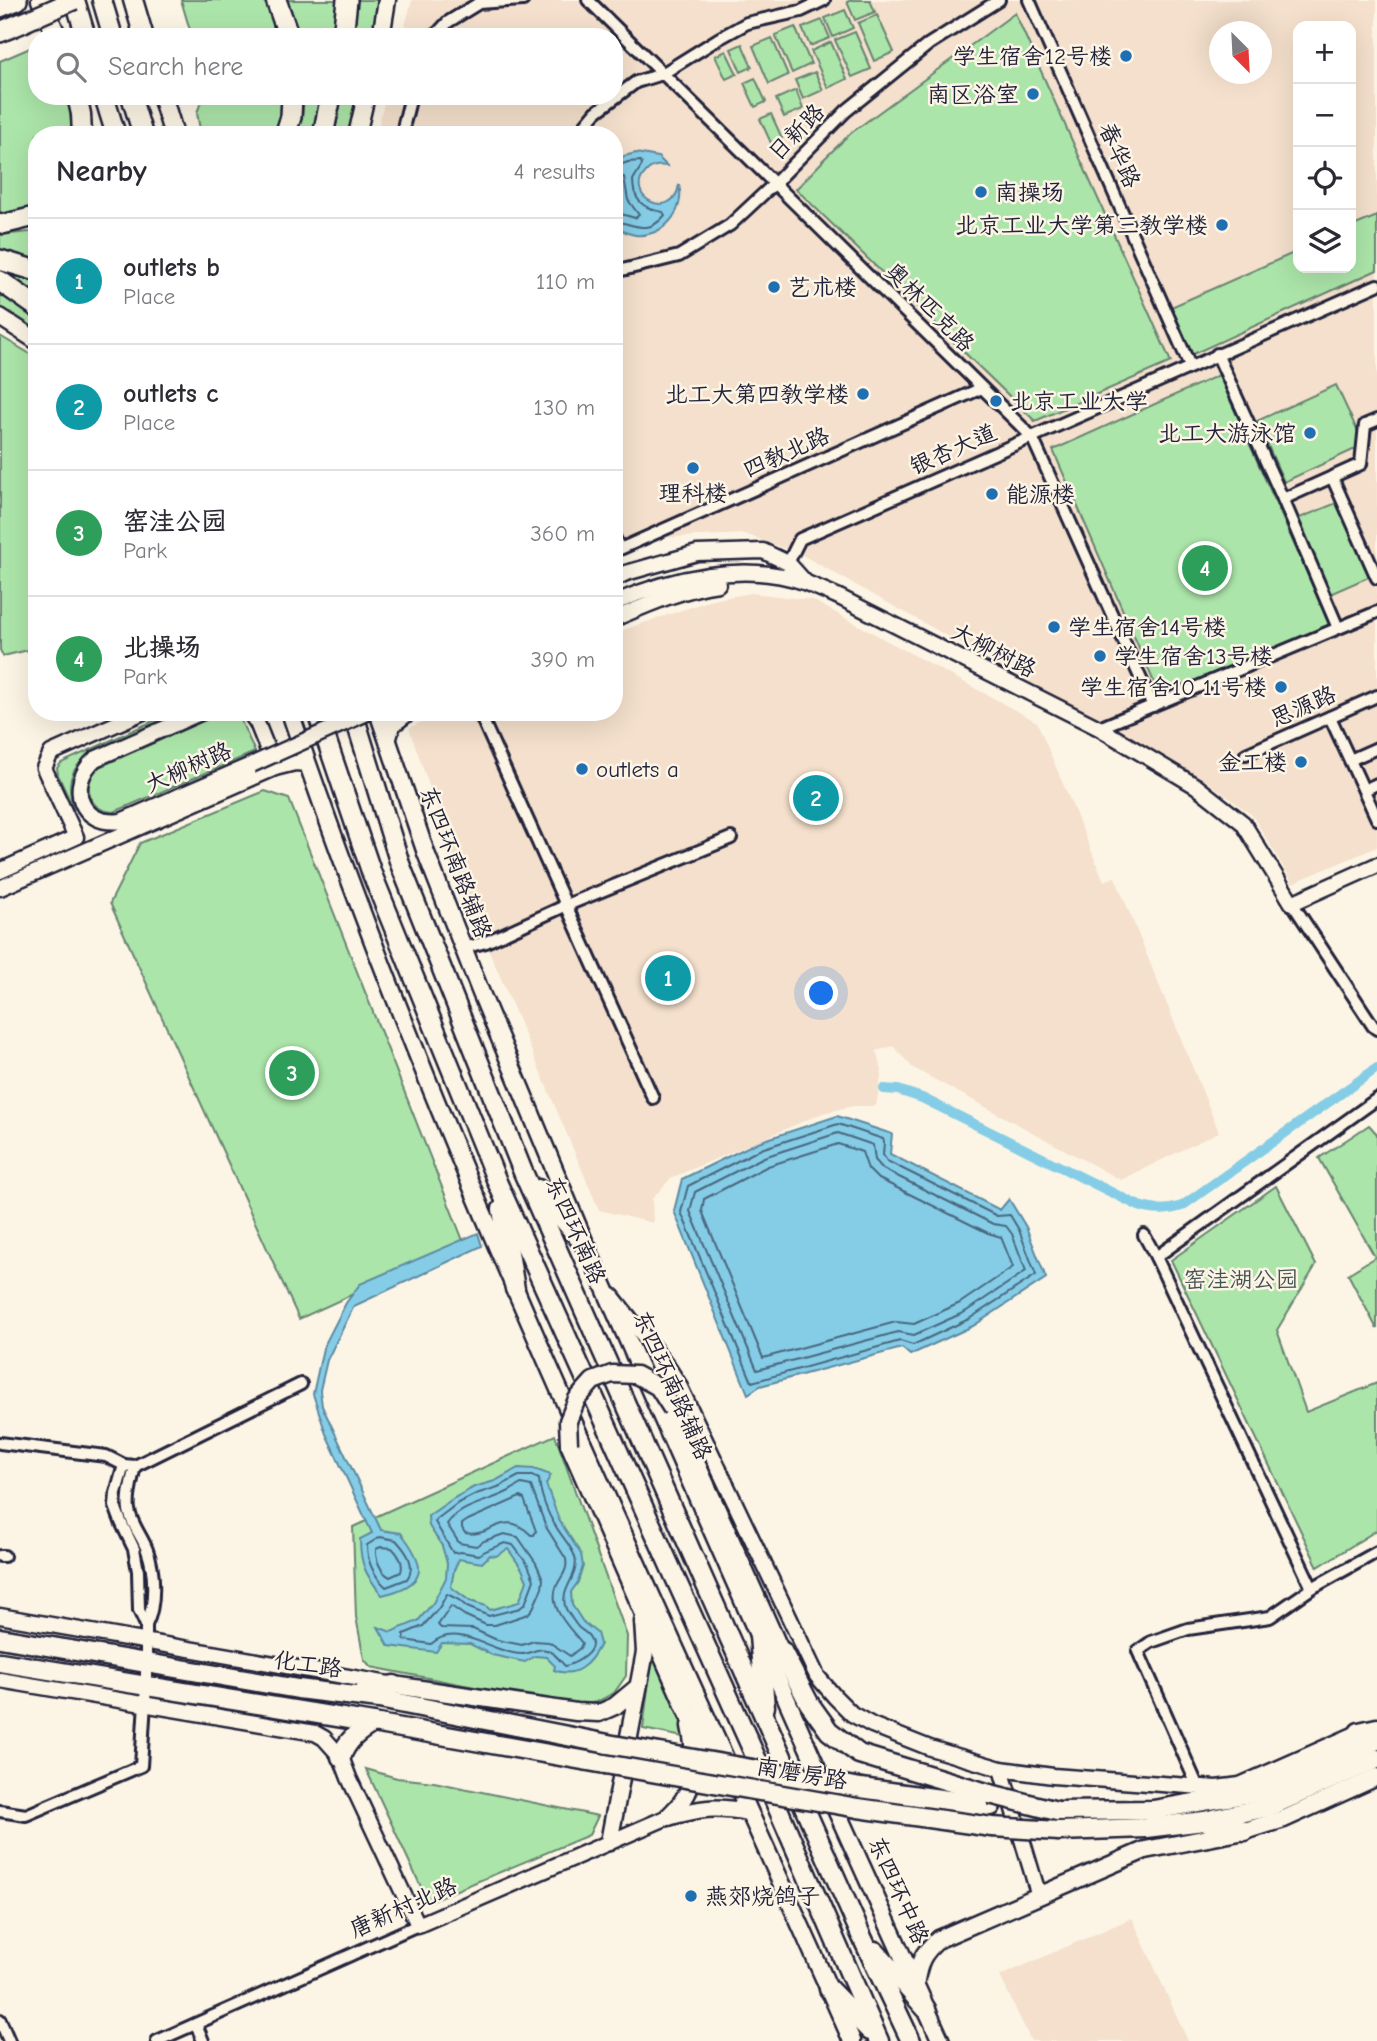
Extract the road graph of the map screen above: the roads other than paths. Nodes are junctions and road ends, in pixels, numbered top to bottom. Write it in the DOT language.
graph roads {
  1 [pos="41,0"];
  2 [pos="74,0"];
  3 [pos="102,0"];
  4 [pos="133,0"];
  5 [pos="276,0"];
  6 [pos="347,0"];
  7 [pos="523,0"];
  8 [pos="587,0"];
  9 [pos="824,0"];
  10 [pos="999,0"];
  11 [pos="1029,0"];
  12 [pos="387,2"];
  13 [pos="24,22"];
  14 [pos="53,28"];
  15 [pos="83,28"];
  16 [pos="110,28"];
  17 [pos="141,28"];
  18 [pos="286,28"];
  19 [pos="344,28"];
  20 [pos="383,28"];
  21 [pos="442,28"];
  22 [pos="615,28"];
  23 [pos="1,32"];
  24 [pos="623,36"];
  25 [pos="662,74"];
  26 [pos="623,92"];
  27 [pos="79,105"];
  28 [pos="107,105"];
  29 [pos="134,105"];
  30 [pos="165,105"];
  31 [pos="291,105"];
  32 [pos="329,105"];
  33 [pos="364,105"];
  34 [pos="409,105"];
  35 [pos="605,105"];
  36 [pos="82,126"];
  37 [pos="113,126"];
  38 [pos="140,126"];
  39 [pos="171,126"];
  40 [pos="288,126"];
  41 [pos="325,126"];
  42 [pos="359,126"];
  43 [pos="404,126"];
  44 [pos="584,126"];
  45 [pos="775,183"];
  46 [pos="28,218"];
  47 [pos="0,223"];
  48 [pos="0,260"];
  49 [pos="28,268"];
  50 [pos="623,270"];
  51 [pos="0,281"];
  52 [pos="1377,285"];
  53 [pos="28,301"];
  54 [pos="0,317"];
  55 [pos="28,335"];
  56 [pos="1217,354"];
  57 [pos="1190,366"];
  58 [pos="982,388"];
  59 [pos="1377,420"];
  60 [pos="1032,438"];
  61 [pos="1332,477"];
  62 [pos="1283,499"];
  63 [pos="623,548"];
  64 [pos="788,563"];
  65 [pos="623,574"];
  66 [pos="1376,575"];
  67 [pos="806,583"];
  68 [pos="623,599"];
  69 [pos="1377,612"];
  70 [pos="623,616"];
  71 [pos="1338,628"];
  72 [pos="1377,696"];
  73 [pos="1153,706"];
  74 [pos="1330,717"];
  75 [pos="124,721"];
  76 [pos="181,721"];
  77 [pos="256,721"];
  78 [pos="293,721"];
  79 [pos="320,721"];
  80 [pos="349,721"];
  81 [pos="356,721"];
  82 [pos="381,721"];
  83 [pos="398,721"];
  84 [pos="483,721"];
  85 [pos="1099,728"];
  86 [pos="387,741"];
  87 [pos="1377,748"];
  88 [pos="1246,754"];
  89 [pos="1350,760"];
  90 [pos="307,764"];
  91 [pos="275,768"];
  92 [pos="1377,784"];
  93 [pos="1364,790"];
  94 [pos="1377,819"];
  95 [pos="76,837"];
  96 [pos="732,838"];
  97 [pos="82,851"];
  98 [pos="1377,864"];
  99 [pos="0,871"];
  100 [pos="0,888"];
  101 [pos="1292,903"];
  102 [pos="567,905"];
  103 [pos="463,948"];
  104 [pos="1377,1029"];
  105 [pos="653,1098"];
  106 [pos="1377,1099"];
  107 [pos="523,1172"];
  108 [pos="498,1184"];
  109 [pos="1144,1235"];
  110 [pos="587,1248"];
  111 [pos="1156,1256"];
  112 [pos="605,1287"];
  113 [pos="515,1289"];
  114 [pos="301,1384"];
  115 [pos="0,1443"];
  116 [pos="130,1465"];
  117 [pos="1377,1552"];
  118 [pos="1312,1588"];
  119 [pos="642,1609"];
  120 [pos="0,1616"];
  121 [pos="759,1636"];
  122 [pos="0,1638"];
  123 [pos="146,1640"];
  124 [pos="782,1651"];
  125 [pos="0,1662"];
  126 [pos="146,1662"];
  127 [pos="0,1680"];
  128 [pos="394,1685"];
  129 [pos="146,1686"];
  130 [pos="638,1687"];
  131 [pos="353,1695"];
  132 [pos="145,1706"];
  133 [pos="688,1714"];
  134 [pos="766,1721"];
  135 [pos="373,1723"];
  136 [pos="1371,1728"];
  137 [pos="1377,1740"];
  138 [pos="608,1744"];
  139 [pos="341,1757"];
  140 [pos="813,1759"];
  141 [pos="1377,1759"];
  142 [pos="605,1764"];
  143 [pos="1001,1769"];
  144 [pos="1377,1777"];
  145 [pos="1207,1787"];
  146 [pos="990,1800"];
  147 [pos="0,1811"];
  148 [pos="748,1812"];
  149 [pos="1087,1812"];
  150 [pos="668,1817"];
  151 [pos="1204,1821"];
  152 [pos="1245,1831"];
  153 [pos="609,1842"];
  154 [pos="1039,1896"];
  155 [pos="418,1925"];
  156 [pos="862,1935"];
  157 [pos="915,1985"];
  158 [pos="829,1989"];
  159 [pos="926,2009"];
  160 [pos="0,2020"];
  161 [pos="196,2024"];
  162 [pos="878,2040"];
  163 [pos="9,2041"];
  164 [pos="157,2041"];
  165 [pos="204,2041"];
  166 [pos="852,2041"];
  167 [pos="911,2041"];
  168 [pos="941,2041"];
  1 -- 14 [label="main road"];
  2 -- 13 [label="main road, bridge"];
  2 -- 15 [label="main road"];
  3 -- 16 [label="main road"];
  4 -- 17 [label="main road"];
  5 -- 18 [label="highway"];
  6 -- 19 [label="highway"];
  7 -- 21 [label="street"];
  8 -- 22 [label="street, 奥林匹克路"];
  9 -- 25 [label="street"];
  10 -- 45 [label="street, 日新路"];
  11 -- 57 [label="street, 春华路"];
  12 -- 20 [label="main road"];
  13 -- 23 [label="highway"];
  24 -- 25 [label="street, 奥林匹克路"];
  25 -- 26 [label="street"];
  25 -- 45 [label="street, 奥林匹克路"];
  27 -- 36 [label="main road"];
  28 -- 37 [label="main road"];
  29 -- 38 [label="main road"];
  30 -- 39 [label="main road"];
  31 -- 40 [label="highway"];
  32 -- 41 [label="highway"];
  33 -- 42 [label="main road"];
  34 -- 43 [label="street"];
  35 -- 44 [label="street"];
  45 -- 50 [label="street, 日新路"];
  45 -- 58 [label="street, 奥林匹克路"];
  46 -- 47 [label="main road"];
  48 -- 49 [label="highway"];
  51 -- 53 [label="highway"];
  52 -- 56 [label="street, 银杏大道"];
  54 -- 55 [label="main road"];
  56 -- 57 [label="street, 银杏大道"];
  56 -- 62 [label="street"];
  57 -- 60 [label="street, 银杏大道"];
  58 -- 60 [label="street, 奥林匹克路"];
  58 -- 63 [label="street, 四教北路"];
  59 -- 61 [label="street"];
  60 -- 64 [label="street, 银杏大道"];
  60 -- 73 [label="street, 奥林匹克路"];
  61 -- 62 [label="street"];
  61 -- 66 [label="street"];
  62 -- 71 [label="street"];
  64 -- 65 [label="street"];
  64 -- 67 [label="street"];
  67 -- 68 [label="street, 大柳树路"];
  67 -- 70 [label="street"];
  67 -- 85 [label="street, 大柳树路"];
  69 -- 71 [label="street"];
  71 -- 73 [label="street"];
  72 -- 74 [label="street, 思源路"];
  73 -- 85 [label="street"];
  74 -- 88 [label="street, 思源路"];
  74 -- 89 [label="street"];
  75 -- 95 [label="street"];
  76 -- 80 [label="street, 大柳树路, bridge"];
  77 -- 91 [label="street"];
  78 -- 90 [label="main road"];
  79 -- 108 [label="main road"];
  81 -- 107 [label="main road, 东四环南路"];
  82 -- 86 [label="main road, 东四环南路辅路"];
  83 -- 86 [label="street"];
  84 -- 102 [label="street"];
  85 -- 101 [label="street, 大柳树路"];
  86 -- 103 [label="main road, 东四环南路辅路"];
  87 -- 89 [label="street"];
  89 -- 93 [label="street"];
  90 -- 91 [label="street, 大柳树路"];
  90 -- 113 [label="main road"];
  91 -- 97 [label="street, 大柳树路"];
  92 -- 93 [label="street"];
  93 -- 94 [label="street"];
  95 -- 97 [label="street"];
  95 -- 99 [label="street"];
  96 -- 102 [label="street"];
  97 -- 100 [label="street, 大柳树路"];
  98 -- 101 [label="street"];
  101 -- 104 [label="street"];
  102 -- 103 [label="street"];
  102 -- 105 [label="street"];
  103 -- 110 [label="main road, 东四环南路辅路"];
  106 -- 111 [label="street"];
  107 -- 110 [label="main road"];
  107 -- 134 [label="main road, 东四环南路"];
  108 -- 113 [label="main road"];
  108 -- 162 [label="main road"];
  109 -- 111 [label="street"];
  110 -- 112 [label="main road, 东四环南路辅路"];
  111 -- 118 [label="street"];
  112 -- 121 [label="main road, 东四环南路辅路"];
  112 -- 143 [label="street"];
  113 -- 148 [label="main road"];
  114 -- 116 [label="street"];
  115 -- 116 [label="street"];
  116 -- 123 [label="street"];
  117 -- 118 [label="street"];
  118 -- 145 [label="street"];
  119 -- 124 [label="main road, bridge"];
  119 -- 130 [label="main road"];
  119 -- 133 [label="main road"];
  120 -- 123 [label="street"];
  121 -- 134 [label="main road"];
  121 -- 140 [label="main road, 东四环南路辅路"];
  122 -- 126 [label="main road, 化工路"];
  123 -- 126 [label="street"];
  123 -- 128 [label="street"];
  124 -- 140 [label="main road"];
  124 -- 146 [label="main road"];
  125 -- 129 [label="main road, 化工路"];
  126 -- 129 [label="street"];
  126 -- 131 [label="main road, 化工路"];
  127 -- 132 [label="street"];
  128 -- 130 [label="main road"];
  128 -- 131 [label="main road"];
  129 -- 132 [label="street"];
  129 -- 135 [label="main road, 化工路"];
  130 -- 153 [label="main road"];
  131 -- 138 [label="main road, 化工路"];
  132 -- 139 [label="street"];
  132 -- 147 [label="street"];
  133 -- 148 [label="main road"];
  133 -- 150 [label="main road"];
  134 -- 156 [label="main road, 东四环南路"];
  135 -- 139 [label="main road"];
  135 -- 142 [label="main road, 化工路"];
  136 -- 145 [label="street"];
  137 -- 149 [label="main road"];
  138 -- 146 [label="main road, 南磨房路, bridge"];
  139 -- 155 [label="street"];
  140 -- 157 [label="main road, 东四环中路"];
  141 -- 151 [label="main road"];
  142 -- 151 [label="main road, 南磨房路, bridge"];
  143 -- 145 [label="street"];
  143 -- 154 [label="street"];
  144 -- 152 [label="main road"];
  145 -- 149 [label="main road"];
  146 -- 149 [label="main road, bridge"];
  148 -- 150 [label="main road"];
  148 -- 158 [label="main road"];
  150 -- 153 [label="street, 唐新村北路"];
  151 -- 152 [label="main road"];
  152 -- 154 [label="main road"];
  153 -- 155 [label="street, 唐新村北路"];
  154 -- 157 [label="main road"];
  155 -- 161 [label="street, 唐新村北路"];
  156 -- 159 [label="main road"];
  156 -- 167 [label="main road"];
  157 -- 159 [label="main road, 东四环中路"];
  158 -- 162 [label="main road"];
  158 -- 166 [label="main road"];
  159 -- 168 [label="main road, 东四环中路"];
  160 -- 163 [label="street"];
  161 -- 164 [label="street, 唐新村北路"];
  161 -- 165 [label="street"];
}
